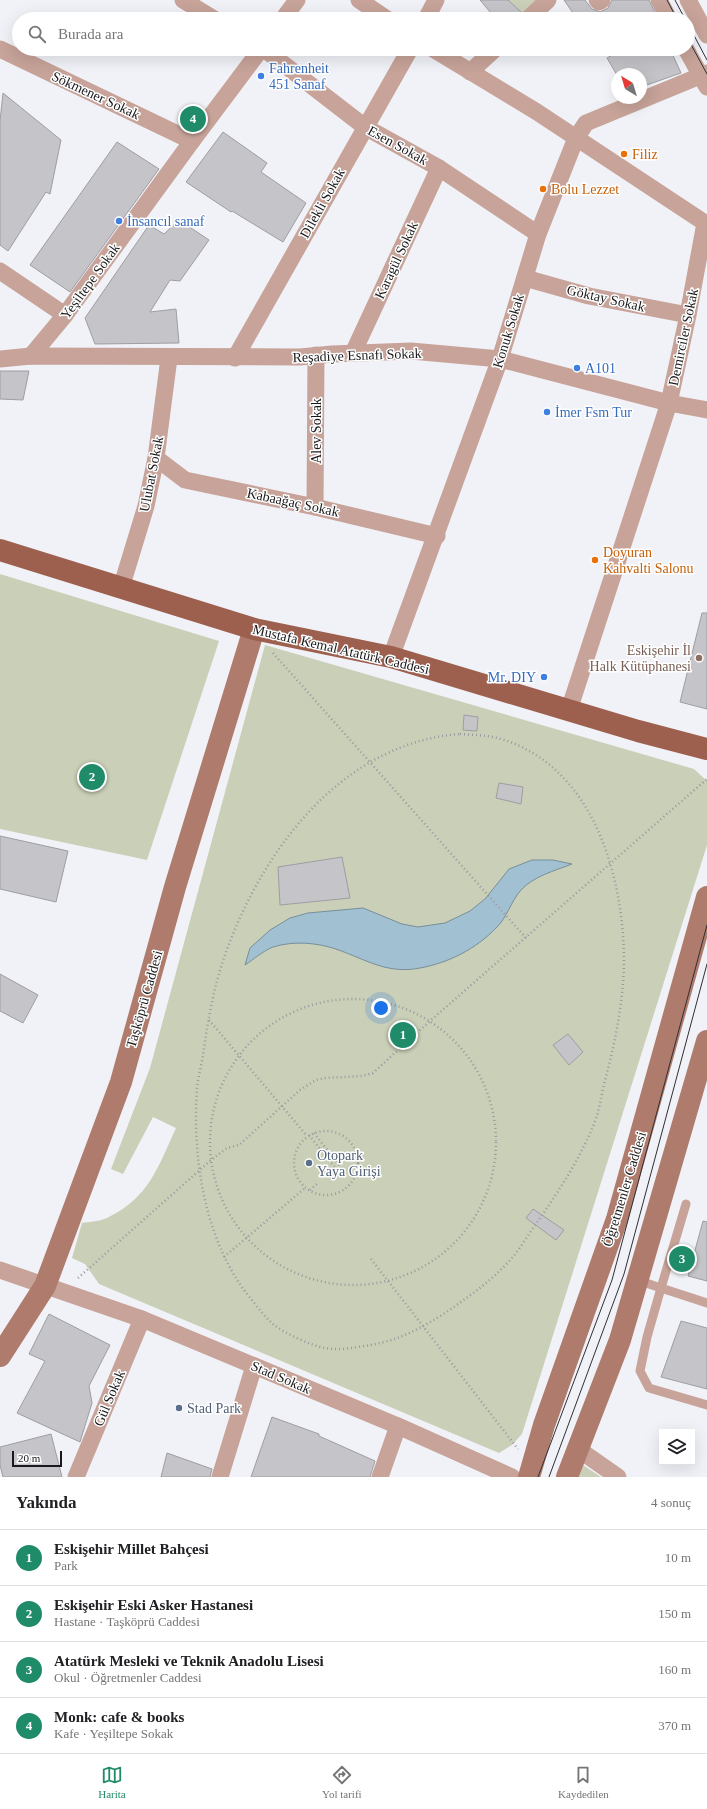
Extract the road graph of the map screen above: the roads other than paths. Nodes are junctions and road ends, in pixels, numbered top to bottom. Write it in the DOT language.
graph roads {
  1 [pos="183,0"];
  2 [pos="297,0"];
  3 [pos="359,0"];
  4 [pos="436,0"];
  5 [pos="548,0"];
  6 [pos="597,0"];
  7 [pos="602,0"];
  8 [pos="659,0"];
  9 [pos="688,0"];
  10 [pos="203,12"];
  11 [pos="288,12"];
  12 [pos="376,12"];
  13 [pos="430,12"];
  14 [pos="535,12"];
  15 [pos="665,12"];
  16 [pos="695,12"];
  17 [pos="695,13"];
  18 [pos="707,35"];
  19 [pos="0,49"];
  20 [pos="12,55"];
  21 [pos="15,56"];
  22 [pos="257,56"];
  23 [pos="271,56"];
  24 [pos="406,56"];
  25 [pos="444,56"];
  26 [pos="487,56"];
  27 [pos="690,56"];
  28 [pos="470,72"];
  29 [pos="705,79"];
  30 [pos="365,127"];
  31 [pos="576,138"];
  32 [pos="192,140"];
  33 [pos="439,168"];
  34 [pos="538,234"];
  35 [pos="0,272"];
  36 [pos="525,278"];
  37 [pos="65,315"];
  38 [pos="688,315"];
  39 [pos="353,353"];
  40 [pos="316,355"];
  41 [pos="31,356"];
  42 [pos="169,358"];
  43 [pos="235,358"];
  44 [pos="0,359"];
  45 [pos="500,359"];
  46 [pos="669,403"];
  47 [pos="707,410"];
  48 [pos="156,458"];
  49 [pos="315,507"];
  50 [pos="437,536"];
  51 [pos="0,550"];
  52 [pos="121,588"];
  53 [pos="254,629"];
  54 [pos="391,658"];
  55 [pos="569,710"];
  56 [pos="707,748"];
  57 [pos="707,897"];
  58 [pos="707,1041"];
  59 [pos="686,1204"];
  60 [pos="0,1270"];
  61 [pos="637,1280"];
  62 [pos="45,1286"];
  63 [pos="661,1288"];
  64 [pos="707,1303"];
  65 [pos="142,1320"];
  66 [pos="0,1356"];
  67 [pos="254,1366"];
  68 [pos="707,1405"];
  69 [pos="398,1426"];
  70 [pos="578,1450"];
  71 [pos="76,1477"];
  72 [pos="220,1477"];
  73 [pos="380,1477"];
  74 [pos="512,1477"];
  75 [pos="529,1477"];
  76 [pos="567,1477"];
  77 [pos="618,1477"];
  1 -- 10 [label="street"];
  2 -- 11 [label="street"];
  3 -- 12 [label="street"];
  4 -- 13 [label="street"];
  5 -- 14 [label="street"];
  6 -- 7 [label="street"];
  8 -- 15 [label="street"];
  9 -- 16 [label="street"];
  17 -- 18 [label="street"];
  19 -- 20 [label="street, Sökmener Sokak"];
  21 -- 32 [label="street, Sökmener Sokak"];
  22 -- 32 [label="street, Yeşiltepe Sokak"];
  23 -- 30 [label="street, Esen Sokak"];
  24 -- 30 [label="street, Dilekli Sokak"];
  25 -- 28 [label="street, Demirciler Sokak"];
  26 -- 28 [label="street"];
  27 -- 29 [label="street"];
  28 -- 31 [label="street, Demirciler Sokak"];
  29 -- 31 [label="street, Konuk Sokak"];
  30 -- 33 [label="street, Esen Sokak"];
  30 -- 43 [label="street, Dilekli Sokak"];
  31 -- 34 [label="street, Konuk Sokak"];
  31 -- 38 [label="street, Demirciler Sokak"];
  32 -- 37 [label="street, Yeşiltepe Sokak"];
  33 -- 34 [label="street, Esen Sokak"];
  33 -- 39 [label="street, Karagül Sokak"];
  34 -- 36 [label="street, Konuk Sokak"];
  35 -- 37 [label="street"];
  36 -- 38 [label="street, Göktay Sokak"];
  36 -- 45 [label="street, Konuk Sokak"];
  37 -- 41 [label="street, Yeşiltepe Sokak"];
  38 -- 46 [label="street, Demirciler Sokak"];
  39 -- 40 [label="street, Reşadiye Esnafı Sokak"];
  39 -- 45 [label="street, Reşadiye Esnafı Sokak"];
  40 -- 43 [label="street, Reşadiye Esnafı Sokak"];
  40 -- 49 [label="street, Alev Sokak"];
  41 -- 42 [label="street, Reşadiye Esnafı Sokak"];
  41 -- 44 [label="street, Reşadiye Esnafı Sokak"];
  42 -- 43 [label="street, Reşadiye Esnafı Sokak"];
  42 -- 48 [label="street, Ulubat Sokak"];
  45 -- 46 [label="street, Reşadiye Esnafı Sokak"];
  45 -- 50 [label="street, Konuk Sokak"];
  46 -- 47 [label="street, Reşadiye Esnafı Sokak"];
  46 -- 55 [label="street, Demirciler Sokak"];
  48 -- 49 [label="street, Kabaağaç Sokak"];
  48 -- 52 [label="street, Ulubat Sokak"];
  49 -- 50 [label="street, Kabaağaç Sokak"];
  50 -- 54 [label="street, Konuk Sokak"];
  51 -- 52 [label="main road, Mustafa Kemal Atatürk Caddesi"];
  52 -- 53 [label="main road, Mustafa Kemal Atatürk Caddesi"];
  53 -- 54 [label="main road, Mustafa Kemal Atatürk Caddesi"];
  53 -- 62 [label="main road, Taşköprü Caddesi"];
  54 -- 55 [label="main road, Mustafa Kemal Atatürk Caddesi"];
  55 -- 56 [label="main road, Mustafa Kemal Atatürk Caddesi"];
  57 -- 75 [label="main road, Öğretmenler Caddesi"];
  58 -- 61 [label="main road"];
  59 -- 63 [label="lane"];
  60 -- 62 [label="street, Stad Sokak"];
  61 -- 63 [label="lane"];
  61 -- 70 [label="main road"];
  62 -- 65 [label="street, Stad Sokak"];
  62 -- 66 [label="main road, Taşköprü Caddesi"];
  63 -- 64 [label="lane"];
  63 -- 68 [label="lane"];
  65 -- 67 [label="street, Stad Sokak"];
  65 -- 71 [label="street, Gül Sokak"];
  67 -- 69 [label="street, Stad Sokak"];
  67 -- 72 [label="street"];
  69 -- 73 [label="street"];
  69 -- 74 [label="street, Stad Sokak"];
  70 -- 76 [label="main road"];
  70 -- 77 [label="street"];
}
